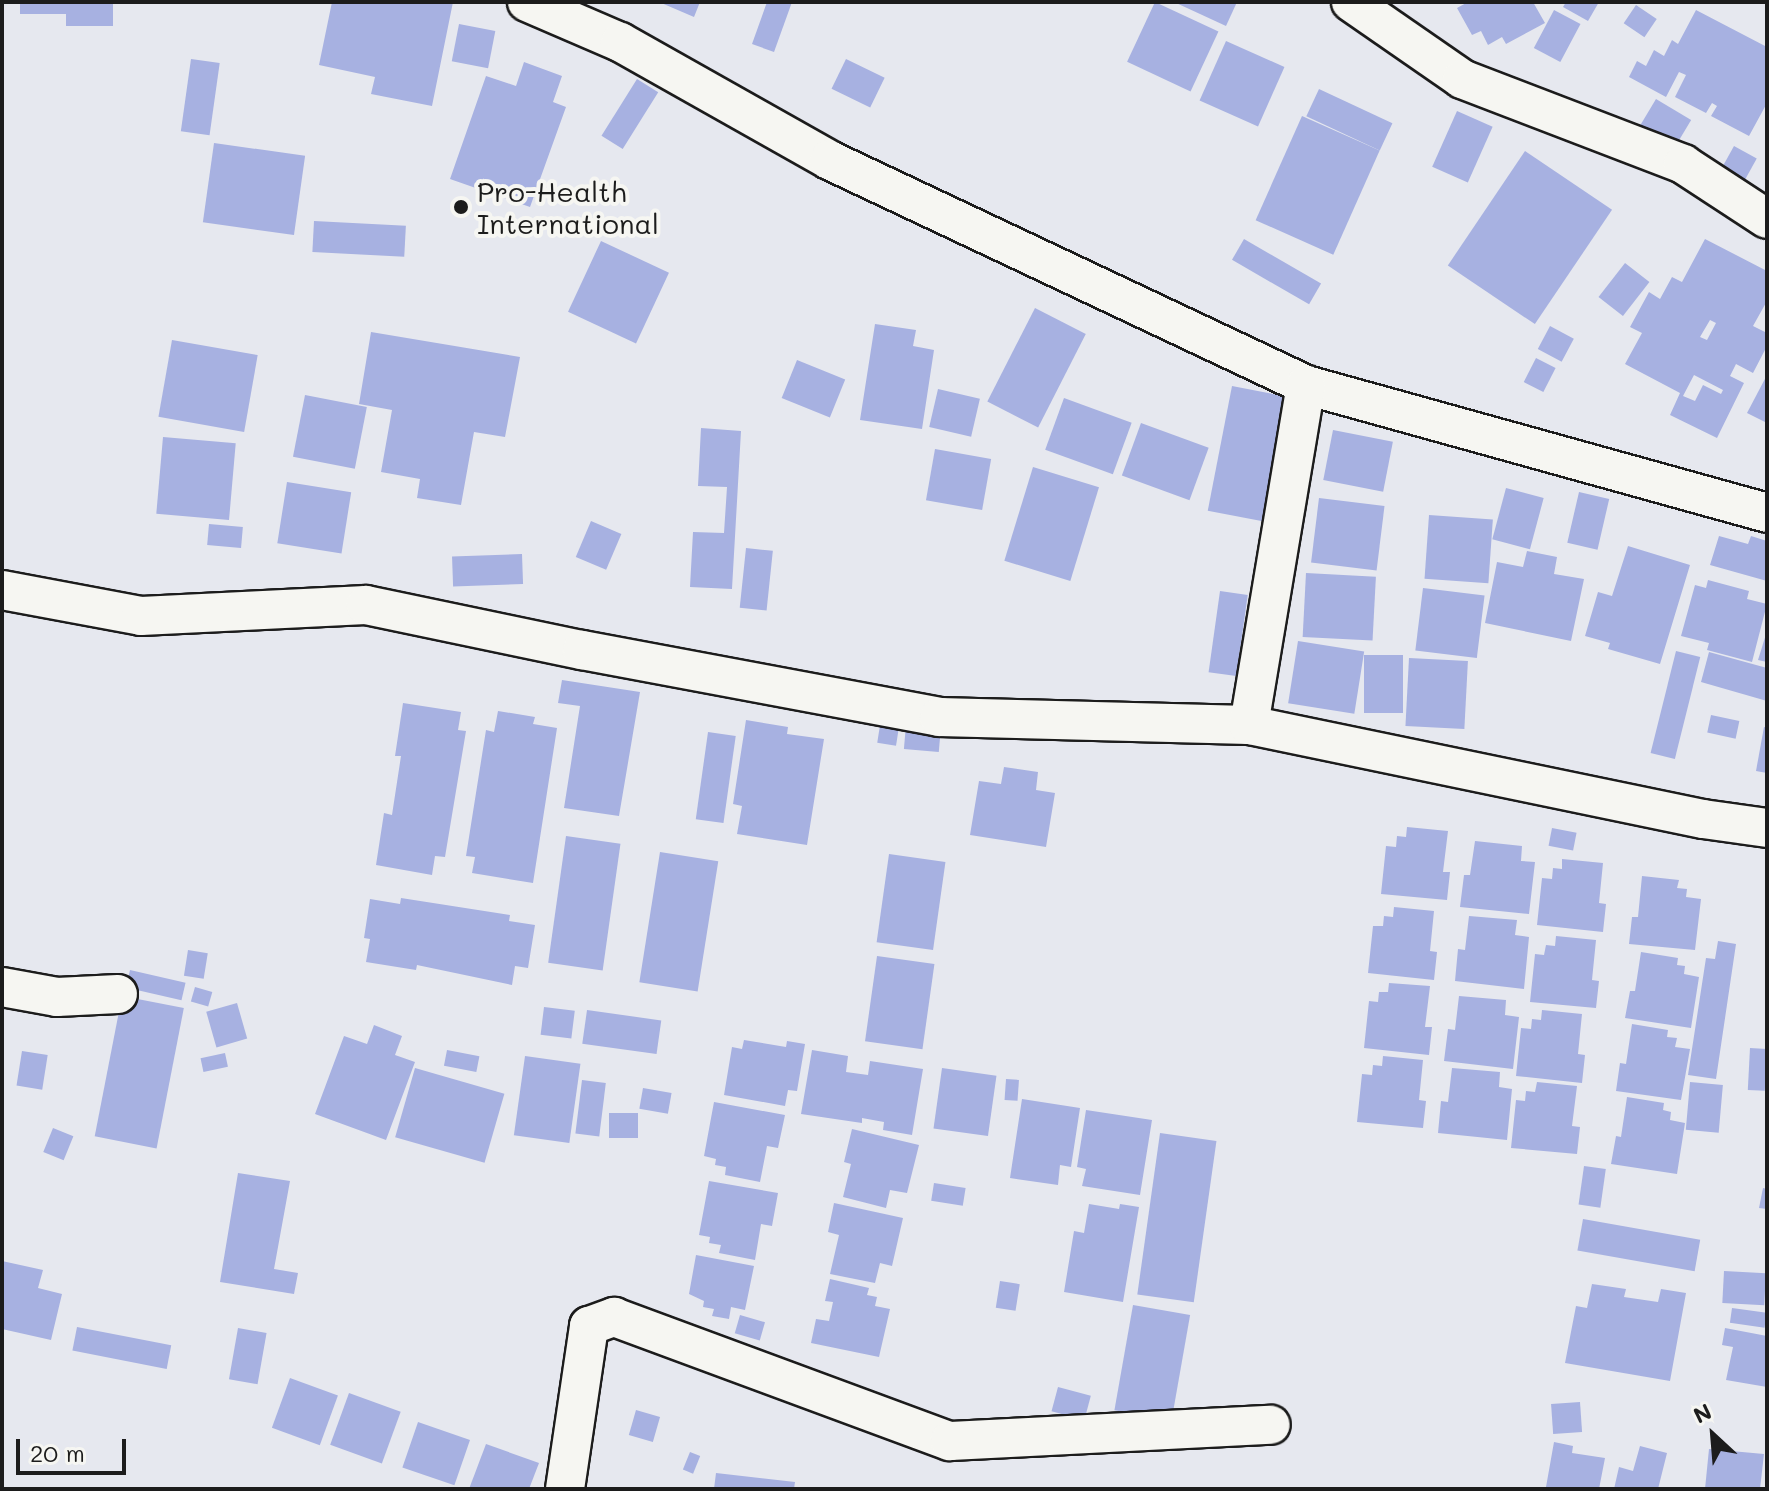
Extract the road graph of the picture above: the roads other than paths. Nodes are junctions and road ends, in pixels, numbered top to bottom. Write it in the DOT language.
graph roads {
  1 [pos="527,2"];
  2 [pos="1351,2"];
  3 [pos="1767,219"];
  4 [pos="1306,385"];
  5 [pos="1767,513"];
  6 [pos="2,590"];
  7 [pos="1249,725"];
  8 [pos="1767,828"];
  9 [pos="2,987"];
  10 [pos="118,994"];
  11 [pos="1271,1425"];
  12 [pos="565,1489"];
  1 -- 4 [label="street"];
  2 -- 3 [label="street"];
  4 -- 5 [label="street"];
  4 -- 7 [label="street"];
  6 -- 7 [label="street"];
  7 -- 8 [label="street"];
  9 -- 10 [label="street"];
  11 -- 12 [label="street"];
}
